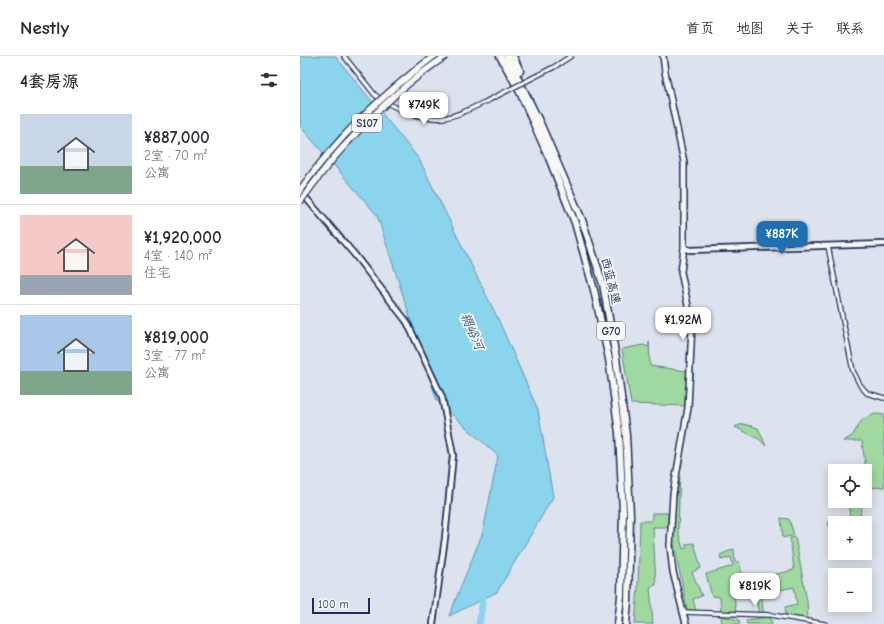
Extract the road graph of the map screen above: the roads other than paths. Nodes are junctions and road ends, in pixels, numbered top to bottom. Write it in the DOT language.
graph roads {
  1 [pos="344,56"];
  2 [pos="434,56"];
  3 [pos="446,56"];
  4 [pos="500,56"];
  5 [pos="507,56"];
  6 [pos="513,56"];
  7 [pos="571,56"];
  8 [pos="663,56"];
  9 [pos="540,123"];
  10 [pos="300,191"];
  11 [pos="300,202"];
  12 [pos="884,244"];
  13 [pos="828,246"];
  14 [pos="684,248"];
  15 [pos="884,398"];
  16 [pos="683,612"];
  17 [pos="433,624"];
  18 [pos="618,624"];
  19 [pos="626,624"];
  20 [pos="686,624"];
  21 [pos="825,624"];
  1 -- 7 [label="street, bridge"];
  2 -- 10 [label="highway, S107, bridge"];
  3 -- 11 [label="highway, S107, bridge"];
  4 -- 18 [label="highway, 西蓝高速 / G70"];
  5 -- 9 [label="highway, 西蓝高速 / G70"];
  6 -- 9 [label="highway"];
  8 -- 14 [label="main road"];
  9 -- 19 [label="highway, 西蓝高速 / G70"];
  10 -- 17 [label="street"];
  12 -- 13 [label="street"];
  13 -- 14 [label="street"];
  13 -- 15 [label="street"];
  14 -- 16 [label="main road"];
  16 -- 20 [label="main road"];
  16 -- 21 [label="street"];
}
